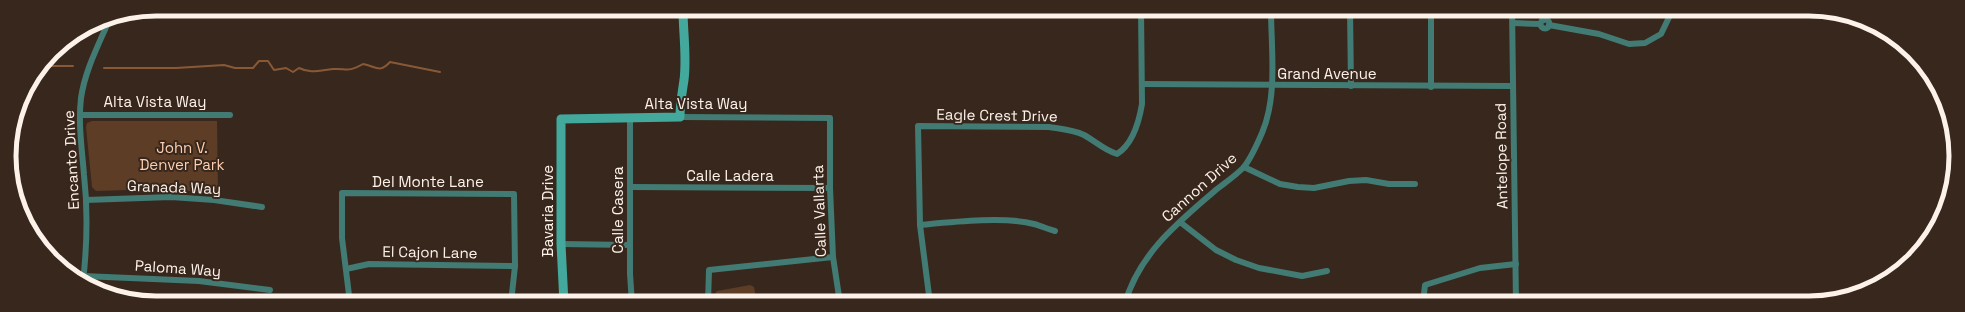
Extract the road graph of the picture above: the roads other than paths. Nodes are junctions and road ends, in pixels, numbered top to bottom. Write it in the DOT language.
graph roads {
  1 [pos="683,16"];
  2 [pos="1141,16"];
  3 [pos="1271,16"];
  4 [pos="1350,16"];
  5 [pos="1431,16"];
  6 [pos="1512,16"];
  7 [pos="1541,16"];
  8 [pos="1670,16"];
  9 [pos="1542,22"];
  10 [pos="1513,23"];
  11 [pos="107,25"];
  12 [pos="1142,84"];
  13 [pos="1272,85"];
  14 [pos="1351,86"];
  15 [pos="1513,86"];
  16 [pos="1431,87"];
  17 [pos="80,115"];
  18 [pos="230,115"];
  19 [pos="680,117"];
  20 [pos="630,118"];
  21 [pos="830,118"];
  22 [pos="561,119"];
  23 [pos="1244,167"];
  24 [pos="1414,184"];
  25 [pos="630,187"];
  26 [pos="830,188"];
  27 [pos="86,200"];
  28 [pos="262,207"];
  29 [pos="1180,222"];
  30 [pos="920,225"];
  31 [pos="1055,231"];
  32 [pos="561,244"];
  33 [pos="630,245"];
  34 [pos="833,257"];
  35 [pos="1516,264"];
  36 [pos="515,266"];
  37 [pos="346,269"];
  38 [pos="1327,271"];
  39 [pos="83,275"];
  40 [pos="89,279"];
  41 [pos="270,290"];
  42 [pos="349,296"];
  43 [pos="512,296"];
  44 [pos="564,296"];
  45 [pos="632,296"];
  46 [pos="708,296"];
  47 [pos="839,296"];
  48 [pos="929,296"];
  49 [pos="1128,296"];
  50 [pos="1424,296"];
  51 [pos="1516,296"];
  1 -- 19 [label="street"];
  2 -- 12 [label="street"];
  3 -- 13 [label="street, Cannon Drive"];
  4 -- 14 [label="street"];
  5 -- 16 [label="street"];
  6 -- 10 [label="street, Antelope Road"];
  7 -- 9 [label="street"];
  8 -- 9 [label="street"];
  9 -- 10 [label="street"];
  10 -- 15 [label="street, Antelope Road"];
  11 -- 17 [label="street, Encanto Drive"];
  12 -- 13 [label="street, Grand Avenue"];
  12 -- 30 [label="street, Eagle Crest Drive"];
  13 -- 14 [label="street, Grand Avenue"];
  13 -- 23 [label="street, Cannon Drive"];
  14 -- 16 [label="street, Grand Avenue"];
  15 -- 16 [label="street, Grand Avenue"];
  15 -- 35 [label="street, Antelope Road"];
  17 -- 18 [label="street, Alta Vista Way"];
  17 -- 27 [label="street, Encanto Drive"];
  19 -- 20 [label="street, Alta Vista Way"];
  19 -- 21 [label="street, Alta Vista Way"];
  20 -- 22 [label="street, Alta Vista Way"];
  20 -- 25 [label="street, Calle Casera"];
  21 -- 26 [label="street, Calle Vallarta"];
  22 -- 32 [label="street, Bavaria Drive"];
  23 -- 24 [label="street"];
  23 -- 29 [label="street, Cannon Drive"];
  25 -- 26 [label="street, Calle Ladera"];
  25 -- 33 [label="street, Calle Casera"];
  26 -- 34 [label="street, Calle Vallarta"];
  27 -- 28 [label="street, Granada Way"];
  27 -- 39 [label="street, Encanto Drive"];
  29 -- 38 [label="street"];
  29 -- 49 [label="street, Cannon Drive"];
  30 -- 31 [label="street"];
  30 -- 48 [label="street"];
  32 -- 33 [label="street"];
  32 -- 44 [label="street, Bavaria Drive"];
  33 -- 45 [label="street, Calle Casera"];
  34 -- 46 [label="street"];
  34 -- 47 [label="street, Calle Vallarta"];
  35 -- 50 [label="street"];
  35 -- 51 [label="street, Antelope Road"];
  36 -- 37 [label="street, El Cajon Lane"];
  36 -- 37 [label="street, Del Monte Lane"];
  36 -- 43 [label="street"];
  37 -- 42 [label="street"];
  40 -- 41 [label="street, Paloma Way"];
}
